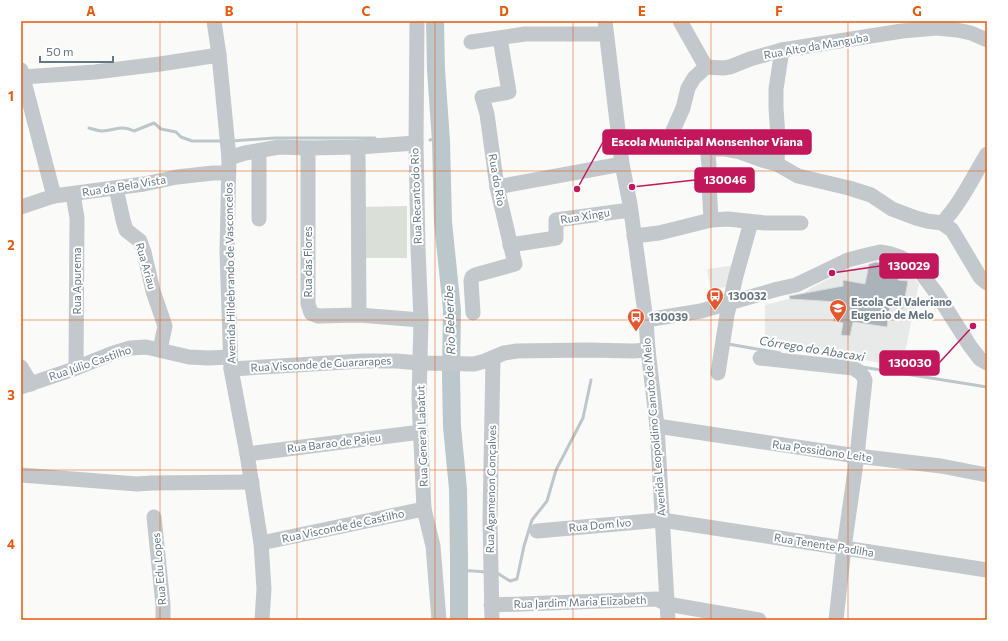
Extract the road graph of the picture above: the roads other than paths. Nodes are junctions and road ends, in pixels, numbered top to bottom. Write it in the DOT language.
graph roads {
  1 [pos="214,21"];
  2 [pos="417,21"];
  3 [pos="680,21"];
  4 [pos="902,26"];
  5 [pos="606,28"];
  6 [pos="500,38"];
  7 [pos="987,40"];
  8 [pos="471,42"];
  9 [pos="782,50"];
  10 [pos="219,55"];
  11 [pos="706,67"];
  12 [pos="23,82"];
  13 [pos="668,142"];
  14 [pos="416,143"];
  15 [pos="227,147"];
  16 [pos="358,147"];
  17 [pos="308,148"];
  18 [pos="259,151"];
  19 [pos="987,154"];
  20 [pos="622,164"];
  21 [pos="777,164"];
  22 [pos="228,173"];
  23 [pos="497,187"];
  24 [pos="116,188"];
  25 [pos="73,194"];
  26 [pos="54,196"];
  27 [pos="21,207"];
  28 [pos="630,210"];
  29 [pos="259,219"];
  30 [pos="711,220"];
  31 [pos="751,222"];
  32 [pos="942,222"];
  33 [pos="802,223"];
  34 [pos="634,236"];
  35 [pos="510,245"];
  36 [pos="987,283"];
  37 [pos="730,303"];
  38 [pos="473,313"];
  39 [pos="359,315"];
  40 [pos="421,320"];
  41 [pos="646,320"];
  42 [pos="160,350"];
  43 [pos="648,350"];
  44 [pos="493,358"];
  45 [pos="760,358"];
  46 [pos="231,363"];
  47 [pos="420,363"];
  48 [pos="987,363"];
  49 [pos="21,367"];
  50 [pos="76,368"];
  51 [pos="718,374"];
  52 [pos="26,386"];
  53 [pos="657,426"];
  54 [pos="421,432"];
  55 [pos="247,454"];
  56 [pos="857,456"];
  57 [pos="21,475"];
  58 [pos="987,475"];
  59 [pos="252,482"];
  60 [pos="424,509"];
  61 [pos="154,518"];
  62 [pos="662,520"];
  63 [pos="537,531"];
  64 [pos="261,543"];
  65 [pos="844,548"];
  66 [pos="987,570"];
  67 [pos="667,604"];
  68 [pos="491,605"];
  69 [pos="163,620"];
  70 [pos="262,620"];
  71 [pos="439,620"];
  72 [pos="492,620"];
  73 [pos="668,620"];
  74 [pos="759,620"];
  75 [pos="836,620"];
  1 -- 10 [label="street, Avenida Hildebrando de Vasconcelos"];
  2 -- 14 [label="street"];
  3 -- 11 [label="street"];
  4 -- 7 [label="street, Rua Alto da Manguba"];
  4 -- 9 [label="street, Rua Alto da Manguba"];
  5 -- 6 [label="street"];
  5 -- 20 [label="street, Avenida Leopoldino Canuto de Melo"];
  6 -- 8 [label="street"];
  6 -- 23 [label="street, Rua do Rio"];
  9 -- 11 [label="street, Rua Alto da Manguba"];
  9 -- 21 [label="street"];
  10 -- 12 [label="street"];
  10 -- 15 [label="street, Avenida Hildebrando de Vasconcelos"];
  11 -- 13 [label="street"];
  12 -- 26 [label="street"];
  14 -- 16 [label="street, Rua Recanto do Rio"];
  14 -- 40 [label="street, Rua Recanto do Rio"];
  15 -- 18 [label="street, Rua Recanto do Rio"];
  15 -- 22 [label="street, Avenida Hildebrando de Vasconcelos"];
  16 -- 17 [label="street, Rua Recanto do Rio"];
  16 -- 39 [label="street"];
  17 -- 18 [label="street, Rua Recanto do Rio"];
  17 -- 39 [label="street, Rua das Flores"];
  18 -- 29 [label="street"];
  19 -- 32 [label="street"];
  20 -- 23 [label="street"];
  20 -- 28 [label="street, Avenida Leopoldino Canuto de Melo"];
  21 -- 30 [label="street"];
  21 -- 32 [label="street"];
  22 -- 24 [label="street, Rua da Bela Vista"];
  22 -- 46 [label="street, Avenida Hildebrando de Vasconcelos"];
  23 -- 35 [label="street, Rua do Rio"];
  24 -- 25 [label="street, Rua da Bela Vista"];
  24 -- 42 [label="street, Rua Ariau"];
  25 -- 26 [label="street, Rua da Bela Vista"];
  25 -- 50 [label="street, Rua Apurema"];
  26 -- 27 [label="street, Rua da Bela Vista"];
  28 -- 34 [label="street, Avenida Leopoldino Canuto de Melo"];
  28 -- 35 [label="street, Rua Xingu"];
  30 -- 31 [label="street"];
  30 -- 34 [label="street"];
  31 -- 33 [label="street"];
  31 -- 37 [label="street"];
  32 -- 36 [label="street"];
  34 -- 41 [label="street, Avenida Leopoldino Canuto de Melo"];
  35 -- 38 [label="street, Rua do Rio"];
  37 -- 41 [label="street"];
  37 -- 48 [label="street"];
  37 -- 51 [label="street"];
  39 -- 40 [label="street, Rua das Flores"];
  40 -- 47 [label="street, Rua Recanto do Rio"];
  41 -- 43 [label="street, Avenida Leopoldino Canuto de Melo"];
  42 -- 46 [label="street, Rua Júlio Castilho"];
  42 -- 50 [label="street, Rua Júlio Castilho"];
  43 -- 44 [label="street, Rua Visconde de Guararapes"];
  43 -- 53 [label="street, Avenida Leopoldino Canuto de Melo"];
  44 -- 47 [label="street, Rua Visconde de Guararapes"];
  44 -- 68 [label="street, Rua Agamenon Gonçalves"];
  45 -- 56 [label="street"];
  46 -- 47 [label="street, Rua Visconde de Guararapes"];
  46 -- 55 [label="street, Avenida Hildebrando de Vasconcelos"];
  47 -- 54 [label="street, Rua General Labatut"];
  49 -- 52 [label="street"];
  50 -- 52 [label="street, Rua Júlio Castilho"];
  53 -- 56 [label="street, Rua Possidono Leite"];
  53 -- 62 [label="street, Avenida Leopoldino Canuto de Melo"];
  54 -- 55 [label="street, Rua Barao de Pajeu"];
  54 -- 60 [label="street, Rua General Labatut"];
  55 -- 59 [label="street, Avenida Hildebrando de Vasconcelos"];
  56 -- 58 [label="street, Rua Possidono Leite"];
  56 -- 65 [label="street"];
  57 -- 59 [label="street"];
  59 -- 64 [label="street, Avenida Hildebrando de Vasconcelos"];
  60 -- 64 [label="street, Rua Visconde de Castilho"];
  60 -- 71 [label="street, Rua General Labatut"];
  61 -- 69 [label="street, Rua Edu Lopes"];
  62 -- 63 [label="street, Rua Dom Ivo"];
  62 -- 65 [label="street, Rua Tenente Padilha"];
  62 -- 67 [label="street, Avenida Leopoldino Canuto de Melo"];
  64 -- 70 [label="street, Avenida Hildebrando de Vasconcelos"];
  65 -- 66 [label="street, Rua Tenente Padilha"];
  65 -- 75 [label="street"];
  67 -- 68 [label="street, Rua Jardim Maria Elizabeth"];
  67 -- 73 [label="street, Avenida Leopoldino Canuto de Melo"];
  67 -- 74 [label="street, Rua Jardim Maria Elizabeth"];
  68 -- 72 [label="street, Rua Agamenon Gonçalves"];
}
